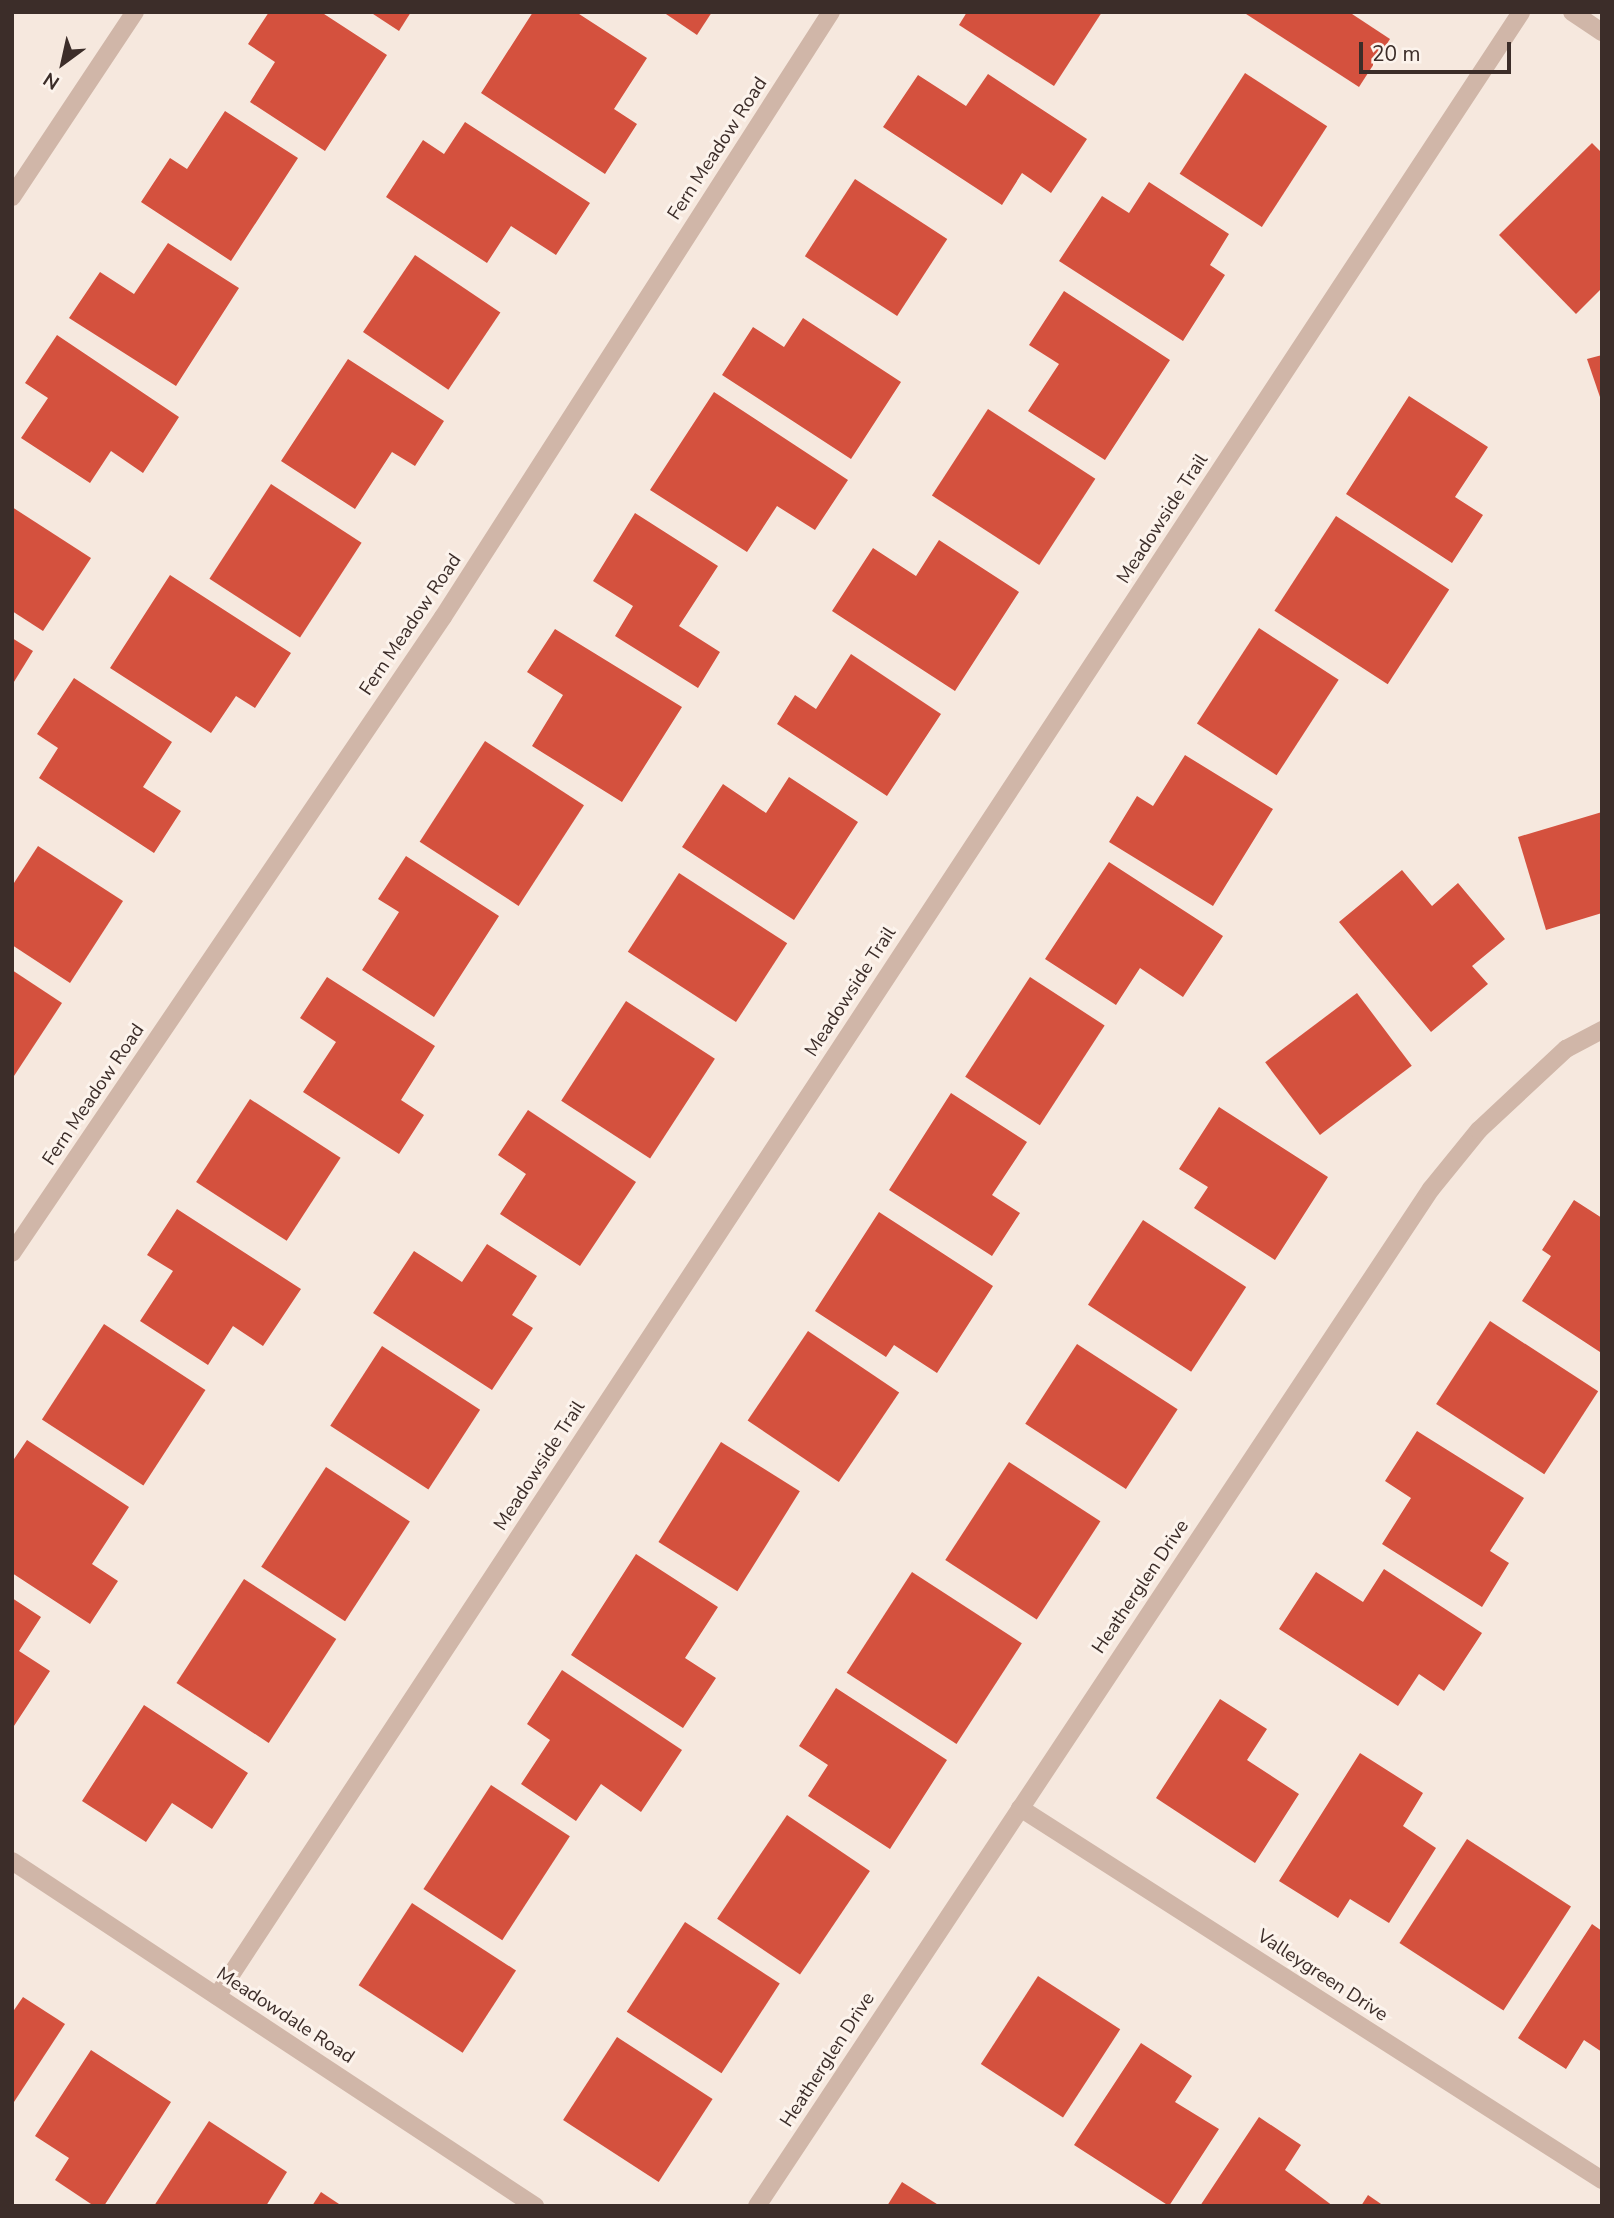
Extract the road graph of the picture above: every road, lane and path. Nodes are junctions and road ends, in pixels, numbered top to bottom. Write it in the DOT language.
graph roads {
  1 [pos="135,12"];
  2 [pos="831,12"];
  3 [pos="1521,12"];
  4 [pos="1572,12"];
  5 [pos="1602,32"];
  6 [pos="12,197"];
  7 [pos="1602,1030"];
  8 [pos="12,1253"];
  9 [pos="1020,1808"];
  10 [pos="12,1861"];
  11 [pos="217,1996"];
  12 [pos="1602,2180"];
  13 [pos="535,2206"];
  14 [pos="757,2206"];
  1 -- 6 [label="street"];
  2 -- 8 [label="street, Fern Meadow Road"];
  3 -- 11 [label="street, Meadowside Trail"];
  4 -- 5 [label="street"];
  7 -- 9 [label="street, Heatherglen Drive"];
  9 -- 12 [label="street, Valleygreen Drive"];
  9 -- 14 [label="street, Heatherglen Drive"];
  10 -- 11 [label="street, Meadowdale Road"];
  11 -- 13 [label="street, Meadowdale Road"];
}
